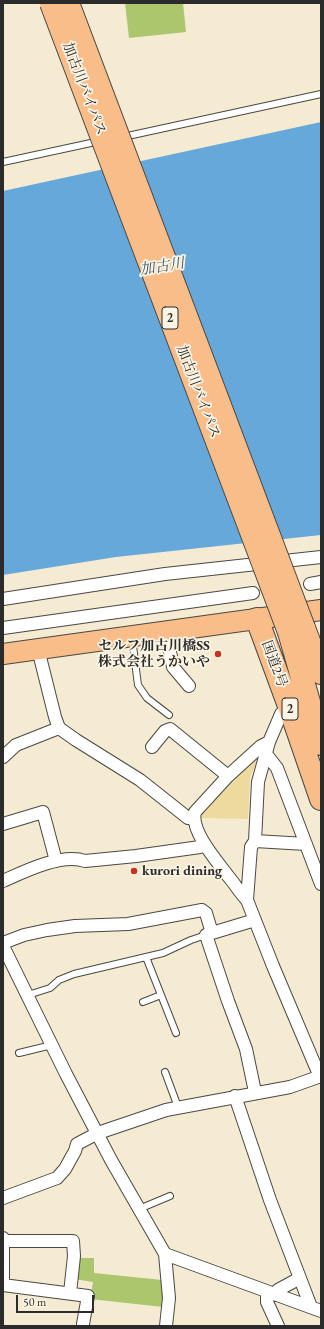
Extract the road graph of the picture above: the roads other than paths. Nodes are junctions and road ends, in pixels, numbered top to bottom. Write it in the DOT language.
graph roads {
  1 [pos="51,3"];
  2 [pos="68,3"];
  3 [pos="321,94"];
  4 [pos="3,162"];
  5 [pos="321,557"];
  6 [pos="253,592"];
  7 [pos="3,599"];
  8 [pos="321,610"];
  9 [pos="257,619"];
  10 [pos="3,628"];
  11 [pos="296,630"];
  12 [pos="166,631"];
  13 [pos="131,636"];
  14 [pos="38,649"];
  15 [pos="3,654"];
  16 [pos="321,656"];
  17 [pos="321,673"];
  18 [pos="189,686"];
  19 [pos="289,706"];
  20 [pos="321,714"];
  21 [pos="169,715"];
  22 [pos="59,728"];
  23 [pos="321,744"];
  24 [pos="152,747"];
  25 [pos="268,748"];
  26 [pos="3,758"];
  27 [pos="228,776"];
  28 [pos="321,799"];
  29 [pos="194,818"];
  30 [pos="3,824"];
  31 [pos="255,841"];
  32 [pos="204,844"];
  33 [pos="306,844"];
  34 [pos="56,861"];
  35 [pos="3,881"];
  36 [pos="321,884"];
  37 [pos="247,900"];
  38 [pos="255,920"];
  39 [pos="209,934"];
  40 [pos="3,944"];
  41 [pos="146,957"];
  42 [pos="28,995"];
  43 [pos="161,995"];
  44 [pos="143,1002"];
  45 [pos="176,1033"];
  46 [pos="52,1045"];
  47 [pos="19,1054"];
  48 [pos="165,1072"];
  49 [pos="321,1076"];
  50 [pos="255,1092"];
  51 [pos="235,1096"];
  52 [pos="178,1107"];
  53 [pos="98,1133"];
  54 [pos="170,1196"];
  55 [pos="3,1198"];
  56 [pos="139,1209"];
  57 [pos="3,1240"];
  58 [pos="165,1254"];
  59 [pos="300,1278"];
  60 [pos="3,1279"];
  61 [pos="3,1285"];
  62 [pos="70,1293"];
  63 [pos="271,1293"];
  64 [pos="316,1309"];
  65 [pos="83,1324"];
  66 [pos="166,1326"];
  67 [pos="278,1326"];
  1 -- 11 [label="highway, 加古川バイパス / 2, bridge"];
  2 -- 11 [label="highway, 加古川バイパス / 2, bridge"];
  3 -- 4 [label="lane"];
  5 -- 7 [label="street"];
  6 -- 10 [label="street"];
  8 -- 9 [label="main road"];
  9 -- 12 [label="main road"];
  9 -- 19 [label="highway, 国道2号 / 2"];
  11 -- 16 [label="highway"];
  11 -- 17 [label="highway, 加古川バイパス / 2"];
  11 -- 20 [label="highway, 加古川バイパス / 2"];
  11 -- 23 [label="highway"];
  12 -- 13 [label="main road"];
  12 -- 18 [label="street"];
  13 -- 14 [label="main road"];
  13 -- 21 [label="lane"];
  14 -- 15 [label="main road"];
  14 -- 22 [label="street"];
  19 -- 25 [label="street"];
  19 -- 28 [label="highway, 国道2号 / 2"];
  22 -- 26 [label="street"];
  22 -- 29 [label="street"];
  24 -- 27 [label="street"];
  25 -- 27 [label="street"];
  25 -- 31 [label="street"];
  25 -- 33 [label="street"];
  27 -- 29 [label="street"];
  29 -- 32 [label="street"];
  30 -- 34 [label="street"];
  31 -- 33 [label="street"];
  31 -- 37 [label="street"];
  32 -- 34 [label="street"];
  32 -- 37 [label="street"];
  33 -- 36 [label="street"];
  34 -- 35 [label="street"];
  37 -- 38 [label="street"];
  38 -- 39 [label="street"];
  38 -- 49 [label="street"];
  39 -- 40 [label="street"];
  39 -- 41 [label="lane"];
  39 -- 50 [label="street"];
  40 -- 42 [label="street"];
  41 -- 42 [label="lane"];
  41 -- 43 [label="lane"];
  42 -- 46 [label="street"];
  43 -- 44 [label="lane"];
  43 -- 45 [label="lane"];
  46 -- 47 [label="lane"];
  46 -- 53 [label="street"];
  48 -- 52 [label="lane"];
  49 -- 50 [label="street"];
  50 -- 51 [label="street"];
  51 -- 52 [label="street"];
  51 -- 59 [label="street"];
  52 -- 53 [label="street"];
  53 -- 55 [label="street"];
  53 -- 56 [label="street"];
  54 -- 56 [label="lane"];
  56 -- 58 [label="street"];
  57 -- 60 [label="street"];
  57 -- 62 [label="street"];
  58 -- 63 [label="street"];
  58 -- 66 [label="street"];
  59 -- 63 [label="street"];
  59 -- 64 [label="street"];
  61 -- 62 [label="street"];
  62 -- 65 [label="street"];
  63 -- 64 [label="street"];
  63 -- 67 [label="street"];
}
